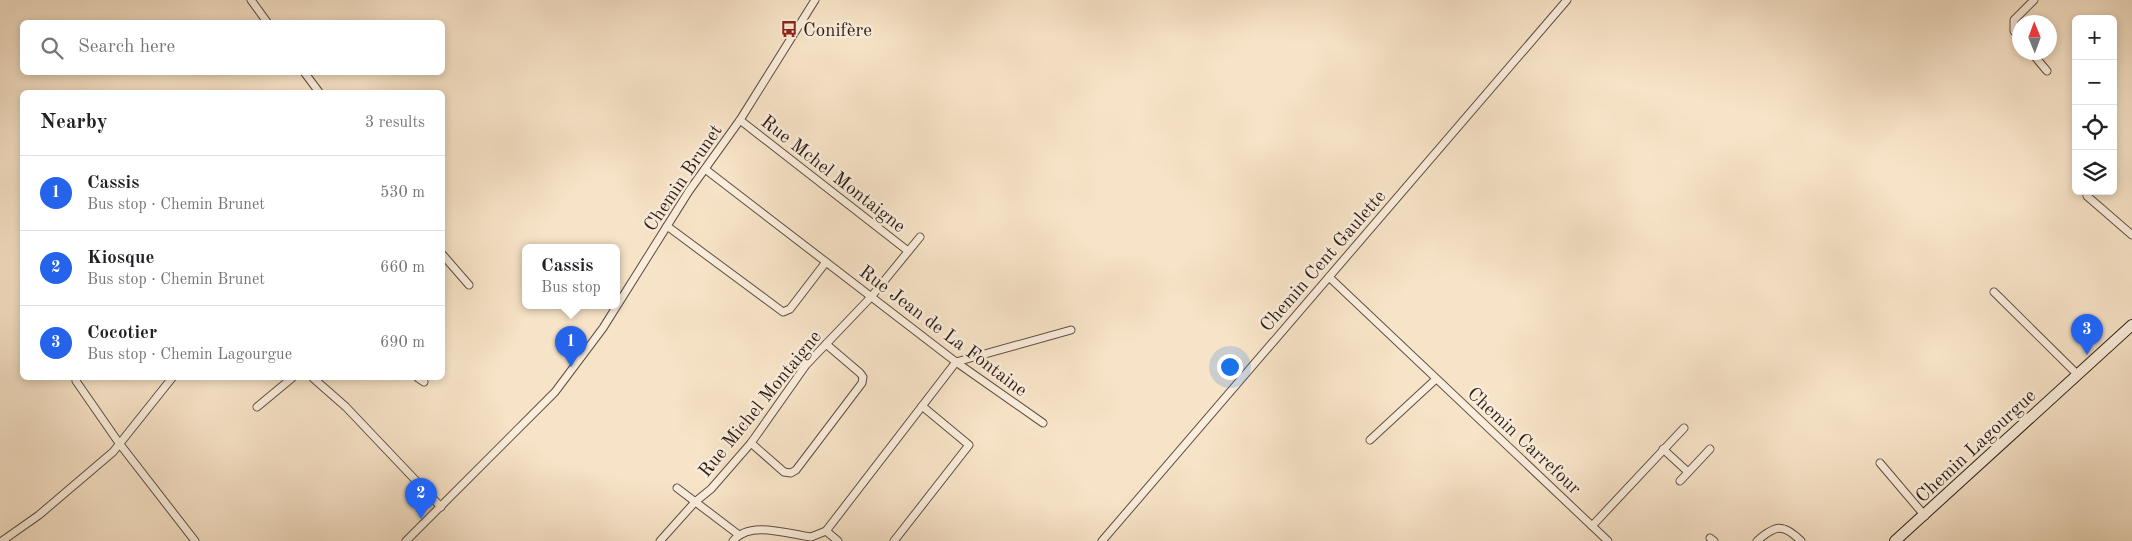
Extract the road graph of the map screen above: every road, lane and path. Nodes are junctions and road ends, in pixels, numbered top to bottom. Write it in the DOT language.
graph roads {
  1 [pos="250,0"];
  2 [pos="815,0"];
  3 [pos="1566,0"];
  4 [pos="2034,0"];
  5 [pos="2019,15"];
  6 [pos="265,20"];
  7 [pos="2037,60"];
  8 [pos="2047,72"];
  9 [pos="306,75"];
  10 [pos="318,90"];
  11 [pos="740,120"];
  12 [pos="705,169"];
  13 [pos="2088,196"];
  14 [pos="667,226"];
  15 [pos="2132,235"];
  16 [pos="920,237"];
  17 [pos="908,251"];
  18 [pos="445,257"];
  19 [pos="826,262"];
  20 [pos="1329,277"];
  21 [pos="469,285"];
  22 [pos="1994,292"];
  23 [pos="871,297"];
  24 [pos="620,302"];
  25 [pos="616,309"];
  26 [pos="2132,325"];
  27 [pos="1071,330"];
  28 [pos="826,344"];
  29 [pos="956,362"];
  30 [pos="2078,375"];
  31 [pos="1436,379"];
  32 [pos="170,380"];
  33 [pos="290,380"];
  34 [pos="315,380"];
  35 [pos="76,381"];
  36 [pos="922,406"];
  37 [pos="257,407"];
  38 [pos="1043,423"];
  39 [pos="1684,428"];
  40 [pos="1370,440"];
  41 [pos="119,443"];
  42 [pos="751,443"];
  43 [pos="1663,449"];
  44 [pos="1710,450"];
  45 [pos="1880,463"];
  46 [pos="1688,472"];
  47 [pos="1680,481"];
  48 [pos="677,488"];
  49 [pos="695,502"];
  50 [pos="441,507"];
  51 [pos="1924,516"];
  52 [pos="1592,526"];
  53 [pos="826,531"];
  54 [pos="738,534"];
  55 [pos="2,541"];
  56 [pos="195,541"];
  57 [pos="406,541"];
  58 [pos="660,541"];
  59 [pos="733,541"];
  60 [pos="838,541"];
  61 [pos="894,541"];
  62 [pos="1102,541"];
  63 [pos="1608,541"];
  64 [pos="1757,541"];
  65 [pos="1801,541"];
  66 [pos="1895,541"];
  1 -- 6 [label="street"];
  2 -- 11 [label="street, Chemin Brunet"];
  3 -- 20 [label="street, Chemin Cent Gaulette"];
  4 -- 5 [label="street"];
  7 -- 8 [label="street"];
  9 -- 10 [label="street"];
  11 -- 12 [label="street, Chemin Brunet"];
  11 -- 17 [label="street, Rue Mchel Montaigne"];
  12 -- 14 [label="street, Chemin Brunet"];
  12 -- 19 [label="street, Rue Jean de La Fontaine"];
  13 -- 15 [label="street"];
  14 -- 19 [label="street"];
  14 -- 24 [label="street, Chemin Brunet"];
  16 -- 17 [label="street, Rue Michel Montaigne"];
  17 -- 23 [label="street, Rue Michel Montaigne"];
  18 -- 21 [label="street"];
  19 -- 23 [label="street, Rue Jean de La Fontaine"];
  20 -- 31 [label="street, Chemin Carrefour"];
  20 -- 62 [label="street, Chemin Cent Gaulette"];
  22 -- 30 [label="street"];
  23 -- 28 [label="street, Rue Michel Montaigne"];
  23 -- 29 [label="street, Rue Jean de La Fontaine"];
  25 -- 50 [label="street, Chemin Brunet"];
  26 -- 30 [label="street, Chemin Lagourgue"];
  27 -- 29 [label="street"];
  28 -- 42 [label="street, Rue Michel Montaigne"];
  28 -- 42 [label="street"];
  29 -- 36 [label="street"];
  29 -- 38 [label="street, Rue Jean de La Fontaine"];
  30 -- 51 [label="street, Chemin Lagourgue"];
  31 -- 40 [label="street"];
  31 -- 52 [label="street, Chemin Carrefour"];
  32 -- 41 [label="street"];
  33 -- 37 [label="street"];
  34 -- 50 [label="street"];
  35 -- 41 [label="street"];
  36 -- 53 [label="street"];
  36 -- 61 [label="street"];
  39 -- 43 [label="street"];
  41 -- 55 [label="street"];
  41 -- 56 [label="street"];
  42 -- 49 [label="street, Rue Michel Montaigne"];
  43 -- 46 [label="street"];
  43 -- 52 [label="street"];
  44 -- 46 [label="street"];
  45 -- 51 [label="street"];
  46 -- 47 [label="street"];
  48 -- 49 [label="street"];
  49 -- 54 [label="street"];
  49 -- 58 [label="street, Rue Michel Montaigne"];
  50 -- 57 [label="street, Chemin Brunet"];
  51 -- 66 [label="street, Chemin Lagourgue"];
  52 -- 63 [label="street, Chemin Carrefour"];
  53 -- 54 [label="street"];
  53 -- 60 [label="street"];
  54 -- 59 [label="street"];
  64 -- 65 [label="street"];
}
